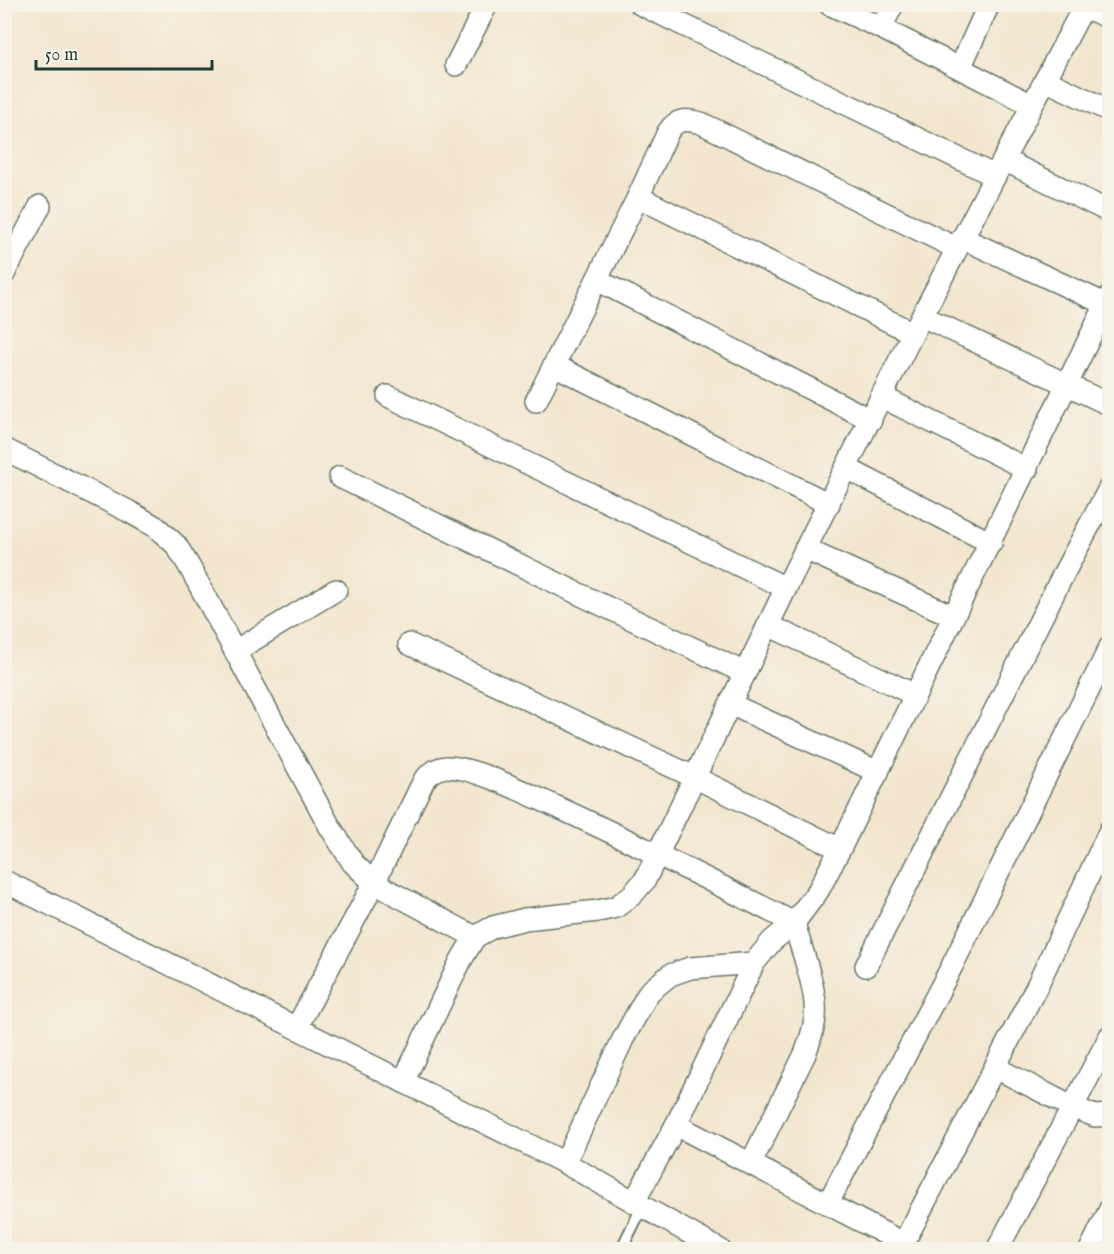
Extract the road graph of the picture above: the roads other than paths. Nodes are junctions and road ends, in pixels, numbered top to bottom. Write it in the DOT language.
graph roads {
  1 [pos="487,4"];
  2 [pos="640,4"];
  3 [pos="829,4"];
  4 [pos="893,4"];
  5 [pos="989,4"];
  6 [pos="1084,6"];
  7 [pos="1110,18"];
  8 [pos="881,28"];
  9 [pos="456,65"];
  10 [pos="960,68"];
  11 [pos="1045,80"];
  12 [pos="1032,105"];
  13 [pos="1110,111"];
  14 [pos="1000,168"];
  15 [pos="638,197"];
  16 [pos="40,206"];
  17 [pos="1110,212"];
  18 [pos="959,243"];
  19 [pos="4,274"];
  20 [pos="597,280"];
  21 [pos="1107,300"];
  22 [pos="918,324"];
  23 [pos="554,365"];
  24 [pos="1066,384"];
  25 [pos="387,396"];
  26 [pos="882,397"];
  27 [pos="536,401"];
  28 [pos="1110,405"];
  29 [pos="871,420"];
  30 [pos="4,448"];
  31 [pos="846,468"];
  32 [pos="1027,469"];
  33 [pos="340,477"];
  34 [pos="1110,487"];
  35 [pos="829,504"];
  36 [pos="991,543"];
  37 [pos="805,549"];
  38 [pos="786,588"];
  39 [pos="336,590"];
  40 [pos="953,616"];
  41 [pos="768,625"];
  42 [pos="409,644"];
  43 [pos="1110,647"];
  44 [pos="235,651"];
  45 [pos="745,673"];
  46 [pos="915,695"];
  47 [pos="730,704"];
  48 [pos="878,772"];
  49 [pos="694,777"];
  50 [pos="1110,830"];
  51 [pos="840,849"];
  52 [pos="658,854"];
  53 [pos="4,881"];
  54 [pos="374,883"];
  55 [pos="794,923"];
  56 [pos="475,937"];
  57 [pos="754,963"];
  58 [pos="866,966"];
  59 [pos="297,1027"];
  60 [pos="1110,1036"];
  61 [pos="996,1068"];
  62 [pos="403,1082"];
  63 [pos="1072,1107"];
  64 [pos="1110,1115"];
  65 [pos="676,1125"];
  66 [pos="751,1162"];
  67 [pos="565,1163"];
  68 [pos="828,1203"];
  69 [pos="638,1205"];
  70 [pos="1110,1209"];
  71 [pos="901,1246"];
  72 [pos="621,1250"];
  73 [pos="720,1250"];
  74 [pos="997,1250"];
  75 [pos="1090,1250"];
  1 -- 9 [label="street"];
  2 -- 14 [label="street"];
  3 -- 8 [label="street"];
  4 -- 8 [label="street"];
  5 -- 10 [label="street"];
  6 -- 7 [label="street"];
  6 -- 11 [label="street"];
  8 -- 10 [label="street"];
  10 -- 12 [label="street"];
  11 -- 12 [label="street"];
  11 -- 13 [label="street"];
  12 -- 14 [label="street"];
  14 -- 17 [label="street"];
  14 -- 18 [label="street"];
  15 -- 18 [label="street"];
  15 -- 20 [label="street"];
  15 -- 22 [label="street"];
  16 -- 19 [label="street"];
  18 -- 21 [label="street"];
  18 -- 22 [label="street"];
  20 -- 23 [label="street"];
  20 -- 29 [label="street"];
  21 -- 24 [label="street"];
  22 -- 24 [label="street"];
  22 -- 26 [label="street"];
  23 -- 27 [label="street"];
  23 -- 35 [label="street"];
  24 -- 28 [label="street"];
  24 -- 32 [label="street"];
  25 -- 38 [label="street"];
  26 -- 29 [label="street"];
  26 -- 32 [label="street"];
  29 -- 31 [label="street"];
  30 -- 44 [label="street"];
  31 -- 35 [label="street"];
  31 -- 36 [label="street"];
  32 -- 36 [label="street"];
  33 -- 45 [label="street"];
  34 -- 58 [label="street"];
  35 -- 37 [label="street"];
  36 -- 40 [label="street"];
  37 -- 38 [label="street"];
  37 -- 40 [label="street"];
  38 -- 41 [label="street"];
  39 -- 44 [label="street"];
  40 -- 46 [label="street"];
  41 -- 45 [label="street"];
  41 -- 46 [label="street"];
  42 -- 49 [label="street"];
  43 -- 68 [label="street"];
  44 -- 54 [label="street"];
  45 -- 47 [label="street"];
  46 -- 48 [label="street"];
  47 -- 48 [label="street"];
  47 -- 49 [label="street"];
  48 -- 51 [label="street"];
  49 -- 51 [label="street"];
  49 -- 52 [label="street"];
  50 -- 61 [label="street"];
  51 -- 55 [label="street"];
  52 -- 54 [label="street"];
  52 -- 55 [label="street"];
  52 -- 56 [label="street"];
  53 -- 59 [label="street"];
  54 -- 56 [label="street"];
  54 -- 59 [label="street"];
  55 -- 57 [label="street"];
  55 -- 66 [label="street"];
  56 -- 62 [label="street"];
  57 -- 65 [label="street"];
  57 -- 67 [label="street"];
  59 -- 62 [label="street"];
  60 -- 63 [label="street"];
  61 -- 63 [label="street"];
  61 -- 71 [label="street"];
  62 -- 67 [label="street"];
  63 -- 64 [label="street"];
  63 -- 74 [label="street"];
  65 -- 66 [label="street"];
  65 -- 69 [label="street"];
  66 -- 68 [label="street"];
  67 -- 69 [label="street"];
  68 -- 71 [label="street"];
  69 -- 72 [label="lane"];
  69 -- 73 [label="street"];
  70 -- 75 [label="street"];
}
